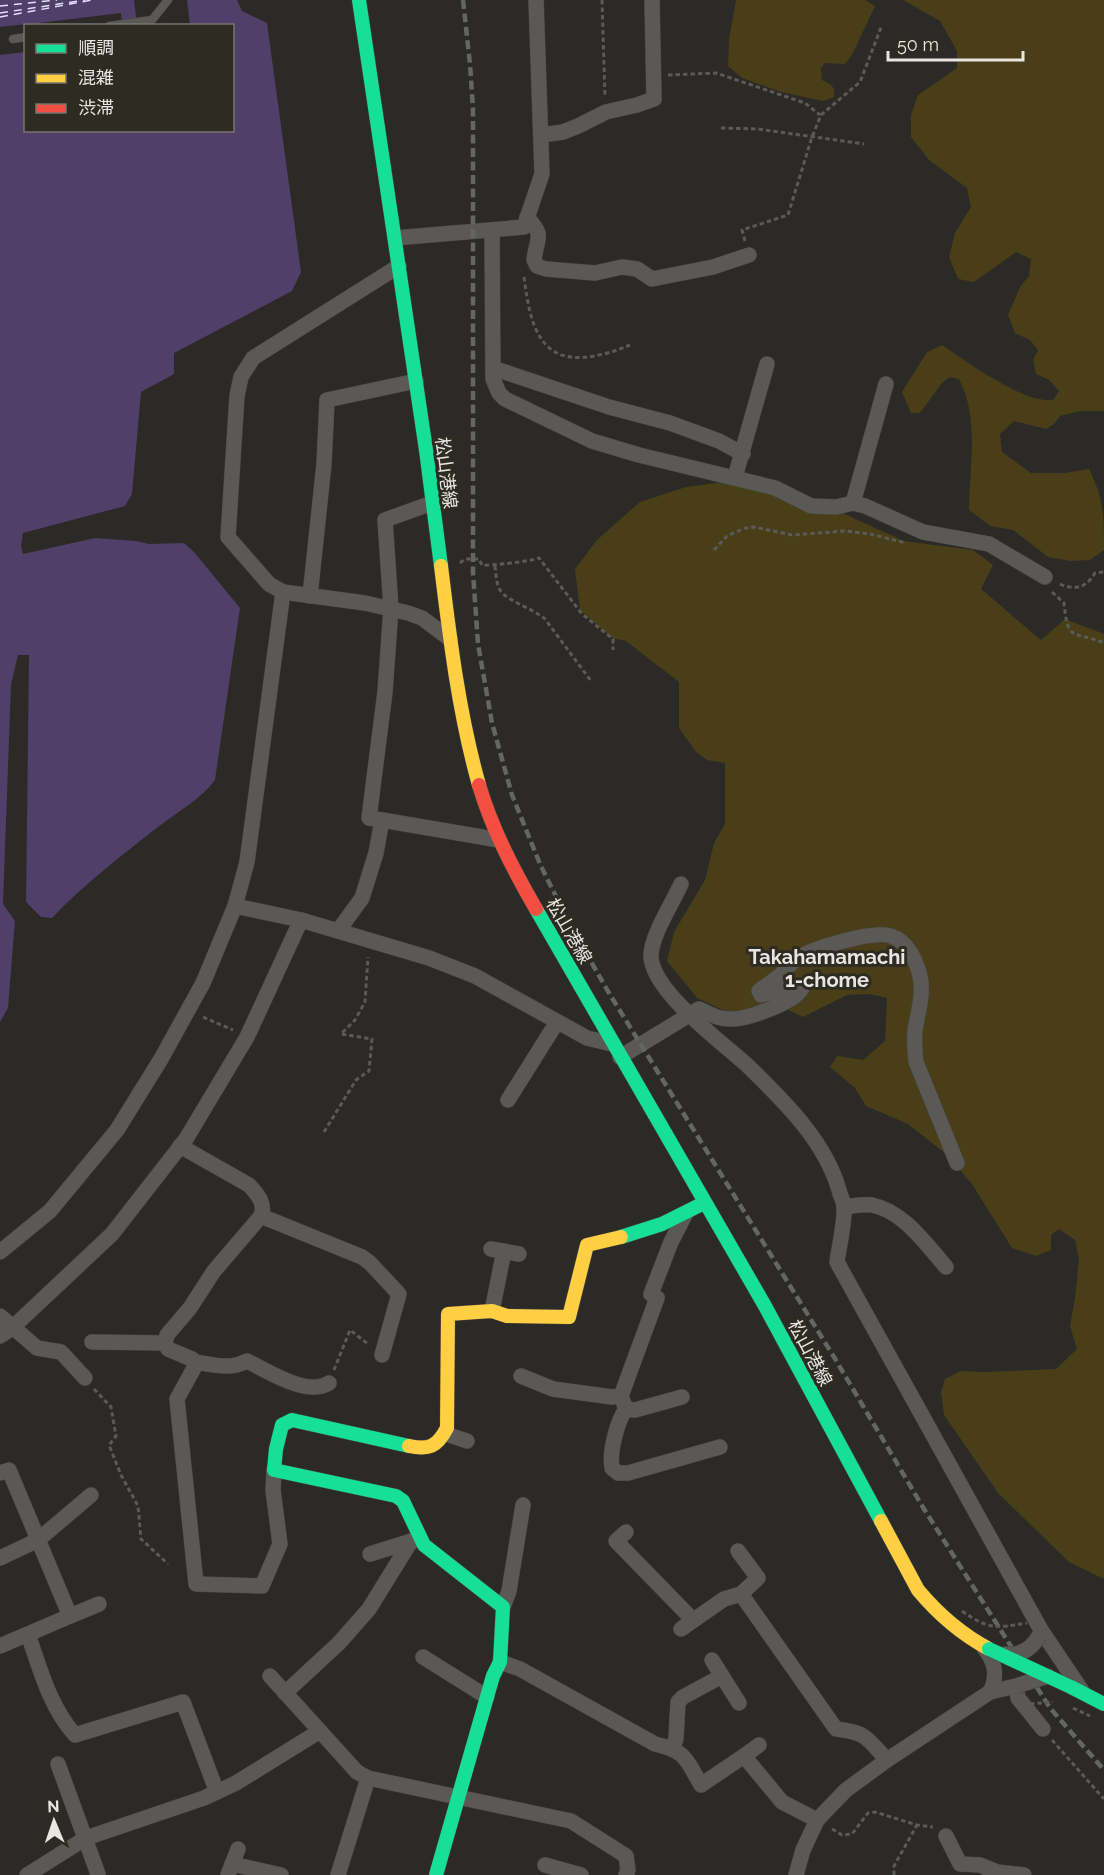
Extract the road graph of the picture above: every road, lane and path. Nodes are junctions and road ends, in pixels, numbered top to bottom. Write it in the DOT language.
graph roads {
  1 [pos="168,0"];
  2 [pos="359,0"];
  3 [pos="536,0"];
  4 [pos="602,0"];
  5 [pos="652,0"];
  6 [pos="123,24"];
  7 [pos="882,25"];
  8 [pos="24,37"];
  9 [pos="13,39"];
  10 [pos="654,75"];
  11 [pos="606,112"];
  12 [pos="821,115"];
  13 [pos="721,128"];
  14 [pos="541,135"];
  15 [pos="812,137"];
  16 [pos="864,144"];
  17 [pos="527,217"];
  18 [pos="492,230"];
  19 [pos="395,238"];
  20 [pos="749,255"];
  21 [pos="534,260"];
  22 [pos="399,266"];
  23 [pos="630,345"];
  24 [pos="767,364"];
  25 [pos="493,368"];
  26 [pos="416,381"];
  27 [pos="886,384"];
  28 [pos="743,454"];
  29 [pos="735,477"];
  30 [pos="432,503"];
  31 [pos="853,503"];
  32 [pos="923,532"];
  33 [pos="714,550"];
  34 [pos="495,566"];
  35 [pos="1104,572"];
  36 [pos="441,573"];
  37 [pos="1045,577"];
  38 [pos="283,592"];
  39 [pos="310,596"];
  40 [pos="391,608"];
  41 [pos="450,639"];
  42 [pos="1104,643"];
  43 [pos="613,650"];
  44 [pos="591,681"];
  45 [pos="382,820"];
  46 [pos="499,840"];
  47 [pos="681,884"];
  48 [pos="235,906"];
  49 [pos="301,920"];
  50 [pos="338,931"];
  51 [pos="369,940"];
  52 [pos="188,1010"];
  53 [pos="690,1016"];
  54 [pos="557,1022"];
  55 [pos="247,1037"];
  56 [pos="616,1050"];
  57 [pos="508,1100"];
  58 [pos="324,1132"];
  59 [pos="180,1146"];
  60 [pos="957,1163"];
  61 [pos="704,1203"];
  62 [pos="844,1207"];
  63 [pos="685,1215"];
  64 [pos="261,1216"];
  65 [pos="505,1251"];
  66 [pos="0,1252"];
  67 [pos="946,1267"];
  68 [pos="492,1311"];
  69 [pos="0,1316"];
  70 [pos="6,1332"];
  71 [pos="92,1342"];
  72 [pos="165,1343"];
  73 [pos="382,1355"];
  74 [pos="195,1362"];
  75 [pos="521,1376"];
  76 [pos="85,1378"];
  77 [pos="329,1383"];
  78 [pos="682,1397"];
  79 [pos="624,1403"];
  80 [pos="446,1434"];
  81 [pos="467,1441"];
  82 [pos="720,1447"];
  83 [pos="274,1470"];
  84 [pos="0,1473"];
  85 [pos="92,1495"];
  86 [pos="523,1505"];
  87 [pos="626,1532"];
  88 [pos="38,1540"];
  89 [pos="415,1540"];
  90 [pos="738,1551"];
  91 [pos="370,1554"];
  92 [pos="0,1558"];
  93 [pos="168,1564"];
  94 [pos="741,1594"];
  95 [pos="99,1604"];
  96 [pos="503,1607"];
  97 [pos="962,1611"];
  98 [pos="70,1616"];
  99 [pos="1037,1630"];
  100 [pos="28,1634"];
  101 [pos="0,1646"];
  102 [pos="986,1647"];
  103 [pos="423,1657"];
  104 [pos="712,1660"];
  105 [pos="500,1662"];
  106 [pos="270,1676"];
  107 [pos="722,1676"];
  108 [pos="1048,1676"];
  109 [pos="1016,1686"];
  110 [pos="1077,1690"];
  111 [pos="990,1692"];
  112 [pos="285,1693"];
  113 [pos="487,1697"];
  114 [pos="739,1703"];
  115 [pos="1104,1704"];
  116 [pos="1043,1729"];
  117 [pos="320,1731"];
  118 [pos="759,1745"];
  119 [pos="673,1748"];
  120 [pos="744,1756"];
  121 [pos="887,1760"];
  122 [pos="58,1764"];
  123 [pos="368,1778"];
  124 [pos="217,1792"];
  125 [pos="459,1797"];
  126 [pos="1104,1799"];
  127 [pos="817,1820"];
  128 [pos="917,1825"];
  129 [pos="946,1836"];
  130 [pos="86,1838"];
  131 [pos="238,1849"];
  132 [pos="545,1865"];
  133 [pos="230,1870"];
  134 [pos="98,1874"];
  135 [pos="995,1874"];
  136 [pos="27,1875"];
  137 [pos="281,1875"];
  138 [pos="338,1875"];
  139 [pos="436,1875"];
  140 [pos="582,1875"];
  141 [pos="626,1875"];
  142 [pos="796,1875"];
  143 [pos="894,1875"];
  144 [pos="1024,1875"];
  1 -- 6 [label="lane"];
  2 -- 19 [label="main road, 松山港線"];
  3 -- 14 [label="street"];
  4 -- 11 [label="path"];
  5 -- 10 [label="street"];
  7 -- 12 [label="path"];
  8 -- 9 [label="lane"];
  10 -- 11 [label="street"];
  10 -- 12 [label="path"];
  11 -- 14 [label="street"];
  12 -- 15 [label="path"];
  13 -- 15 [label="path"];
  14 -- 17 [label="street"];
  15 -- 16 [label="path"];
  15 -- 20 [label="path"];
  17 -- 18 [label="street"];
  17 -- 21 [label="street"];
  18 -- 19 [label="street"];
  18 -- 25 [label="street"];
  19 -- 22 [label="main road, 松山港線"];
  20 -- 21 [label="street"];
  21 -- 23 [label="path"];
  22 -- 26 [label="main road, 松山港線"];
  22 -- 38 [label="street"];
  24 -- 28 [label="street"];
  25 -- 28 [label="street"];
  25 -- 29 [label="street"];
  26 -- 30 [label="main road, 松山港線"];
  26 -- 39 [label="street"];
  27 -- 31 [label="street"];
  28 -- 29 [label="street"];
  29 -- 31 [label="street"];
  30 -- 36 [label="main road, 松山港線"];
  30 -- 40 [label="street"];
  31 -- 32 [label="street"];
  32 -- 33 [label="path"];
  32 -- 37 [label="street"];
  34 -- 36 [label="path"];
  34 -- 43 [label="path"];
  34 -- 44 [label="path"];
  35 -- 37 [label="path"];
  36 -- 41 [label="main road, 松山港線"];
  37 -- 42 [label="path"];
  38 -- 39 [label="street"];
  38 -- 48 [label="street"];
  39 -- 40 [label="street"];
  40 -- 41 [label="street"];
  40 -- 45 [label="street"];
  41 -- 46 [label="main road, 松山港線"];
  45 -- 46 [label="street"];
  45 -- 50 [label="street"];
  46 -- 56 [label="main road, 松山港線"];
  47 -- 53 [label="street"];
  48 -- 49 [label="street"];
  48 -- 52 [label="street"];
  49 -- 50 [label="street"];
  49 -- 55 [label="street"];
  50 -- 51 [label="street"];
  51 -- 54 [label="street"];
  51 -- 58 [label="path"];
  52 -- 55 [label="path"];
  52 -- 66 [label="street"];
  53 -- 56 [label="street"];
  53 -- 60 [label="street"];
  53 -- 62 [label="street"];
  54 -- 56 [label="street"];
  54 -- 57 [label="street"];
  55 -- 59 [label="street"];
  56 -- 61 [label="main road, 松山港線"];
  59 -- 64 [label="street"];
  59 -- 70 [label="street"];
  61 -- 63 [label="main road"];
  61 -- 102 [label="main road, 松山港線"];
  62 -- 67 [label="street"];
  62 -- 99 [label="street"];
  63 -- 68 [label="main road"];
  63 -- 79 [label="street"];
  64 -- 72 [label="street"];
  64 -- 73 [label="street"];
  65 -- 68 [label="street"];
  68 -- 80 [label="main road"];
  69 -- 70 [label="street"];
  70 -- 76 [label="street"];
  71 -- 72 [label="street"];
  72 -- 74 [label="street"];
  73 -- 77 [label="path"];
  74 -- 77 [label="street"];
  74 -- 83 [label="street"];
  75 -- 79 [label="street"];
  76 -- 93 [label="path"];
  78 -- 79 [label="street"];
  79 -- 82 [label="street"];
  80 -- 81 [label="street"];
  80 -- 83 [label="main road"];
  83 -- 89 [label="main road"];
  84 -- 88 [label="street"];
  85 -- 88 [label="street"];
  86 -- 96 [label="street"];
  87 -- 94 [label="street"];
  88 -- 92 [label="street"];
  88 -- 98 [label="street"];
  89 -- 91 [label="street"];
  89 -- 96 [label="main road"];
  89 -- 112 [label="street"];
  90 -- 94 [label="street"];
  94 -- 121 [label="street"];
  95 -- 98 [label="street"];
  96 -- 105 [label="main road"];
  97 -- 99 [label="path, bridge"];
  98 -- 100 [label="street"];
  99 -- 102 [label="street, bridge"];
  99 -- 110 [label="street"];
  100 -- 101 [label="street"];
  100 -- 124 [label="street"];
  102 -- 108 [label="main road, 松山港線, bridge"];
  102 -- 111 [label="street"];
  103 -- 113 [label="street"];
  104 -- 107 [label="street"];
  105 -- 113 [label="main road"];
  105 -- 119 [label="street"];
  106 -- 112 [label="street"];
  107 -- 114 [label="street"];
  107 -- 119 [label="street"];
  108 -- 109 [label="street, bridge"];
  108 -- 110 [label="main road, 松山港線, bridge"];
  109 -- 111 [label="street"];
  109 -- 116 [label="street"];
  110 -- 115 [label="main road, 松山港線"];
  111 -- 121 [label="street"];
  112 -- 117 [label="street"];
  113 -- 125 [label="main road"];
  116 -- 126 [label="path"];
  117 -- 123 [label="street"];
  117 -- 124 [label="street"];
  118 -- 120 [label="street"];
  119 -- 120 [label="street"];
  120 -- 127 [label="street"];
  121 -- 127 [label="street"];
  122 -- 130 [label="street"];
  123 -- 125 [label="street"];
  123 -- 138 [label="street"];
  124 -- 130 [label="street"];
  125 -- 139 [label="main road"];
  125 -- 141 [label="street"];
  127 -- 128 [label="path"];
  127 -- 142 [label="street"];
  128 -- 129 [label="path"];
  128 -- 143 [label="path"];
  129 -- 135 [label="street"];
  130 -- 134 [label="street"];
  130 -- 136 [label="street"];
  131 -- 133 [label="street"];
  132 -- 140 [label="street"];
  133 -- 137 [label="street"];
  135 -- 144 [label="street"];
}
